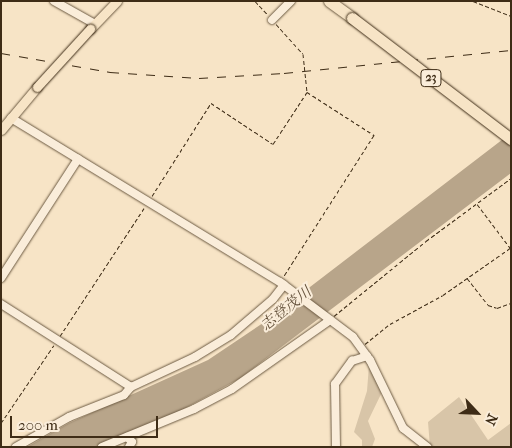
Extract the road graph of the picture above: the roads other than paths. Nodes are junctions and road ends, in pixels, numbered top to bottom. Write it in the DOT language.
graph roads {
  1 [pos="54,1"];
  2 [pos="117,1"];
  3 [pos="291,1"];
  4 [pos="329,1"];
  5 [pos="272,20"];
  6 [pos="93,26"];
  7 [pos="6,117"];
  8 [pos="1,130"];
  9 [pos="511,138"];
  10 [pos="78,160"];
  11 [pos="1,278"];
  12 [pos="282,283"];
  13 [pos="1,304"];
  14 [pos="329,319"];
  15 [pos="367,356"];
  16 [pos="131,387"];
  17 [pos="127,437"];
  18 [pos="16,447"];
  19 [pos="102,447"];
  20 [pos="130,447"];
  21 [pos="336,447"];
  22 [pos="427,447"];
  1 -- 6 [label="street"];
  2 -- 6 [label="main road"];
  3 -- 5 [label="street"];
  4 -- 9 [label="highway, 23, bridge"];
  6 -- 7 [label="main road, bridge"];
  7 -- 8 [label="main road"];
  7 -- 10 [label="street"];
  10 -- 11 [label="street"];
  10 -- 12 [label="street"];
  12 -- 14 [label="street"];
  12 -- 16 [label="street"];
  13 -- 16 [label="street"];
  14 -- 15 [label="street"];
  14 -- 17 [label="street"];
  15 -- 21 [label="street"];
  15 -- 22 [label="street"];
  16 -- 18 [label="street"];
  17 -- 19 [label="street"];
  17 -- 20 [label="street"];
}
